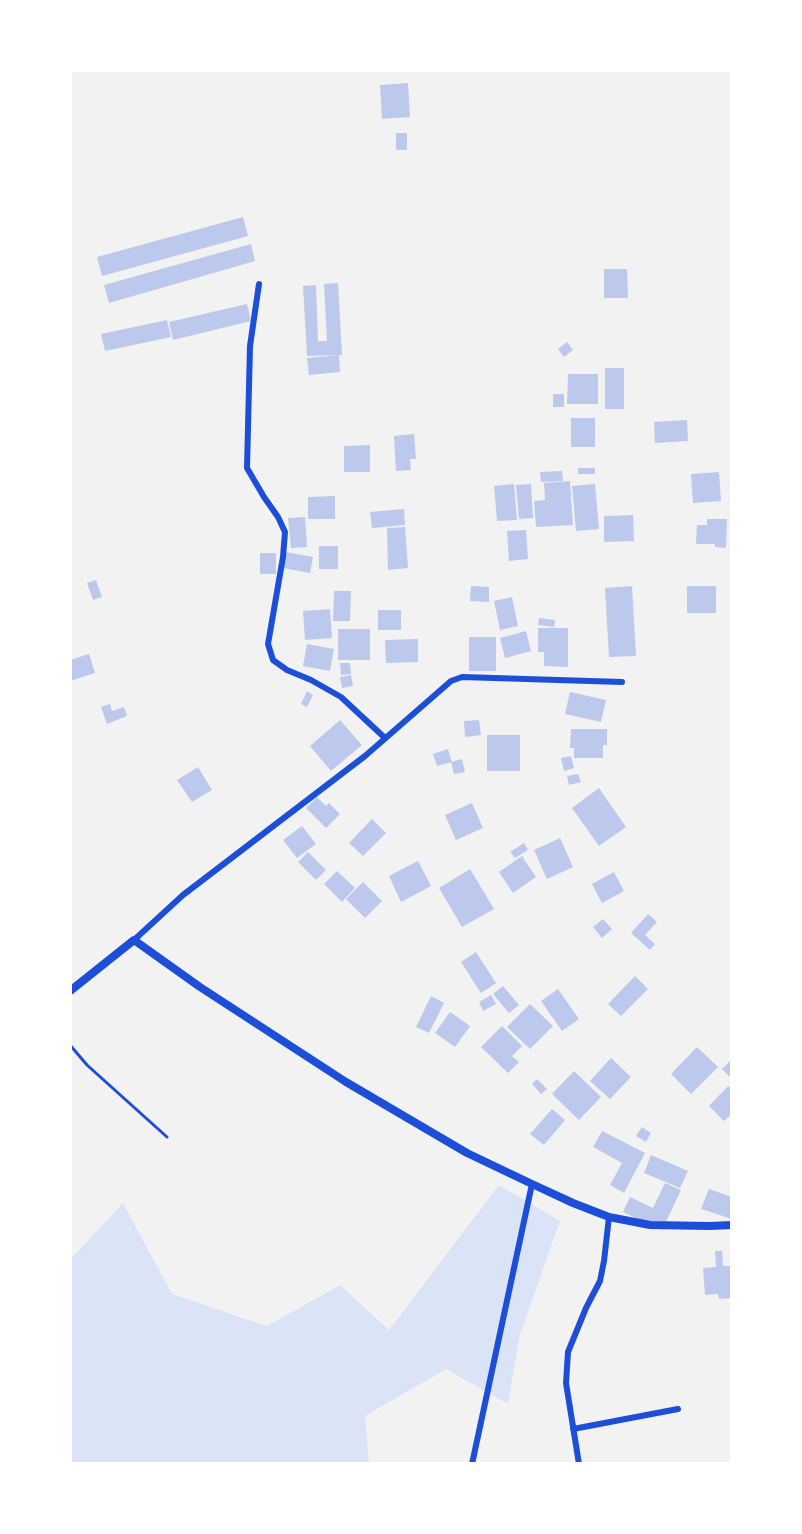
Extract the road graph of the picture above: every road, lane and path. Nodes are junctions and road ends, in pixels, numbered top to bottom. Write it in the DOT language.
graph roads {
  1 [pos="259,284"];
  2 [pos="622,682"];
  3 [pos="385,738"];
  4 [pos="134,940"];
  5 [pos="70,991"];
  6 [pos="70,1045"];
  7 [pos="167,1137"];
  8 [pos="532,1184"];
  9 [pos="609,1217"];
  10 [pos="732,1225"];
  11 [pos="678,1409"];
  12 [pos="573,1429"];
  13 [pos="472,1464"];
  14 [pos="579,1464"];
  1 -- 3 [label="street"];
  2 -- 3 [label="street"];
  3 -- 4 [label="street"];
  4 -- 5 [label="street"];
  4 -- 8 [label="street"];
  6 -- 7 [label="lane"];
  8 -- 9 [label="street"];
  8 -- 13 [label="street"];
  9 -- 10 [label="street"];
  9 -- 12 [label="street"];
  11 -- 12 [label="street"];
  12 -- 14 [label="street"];
}
